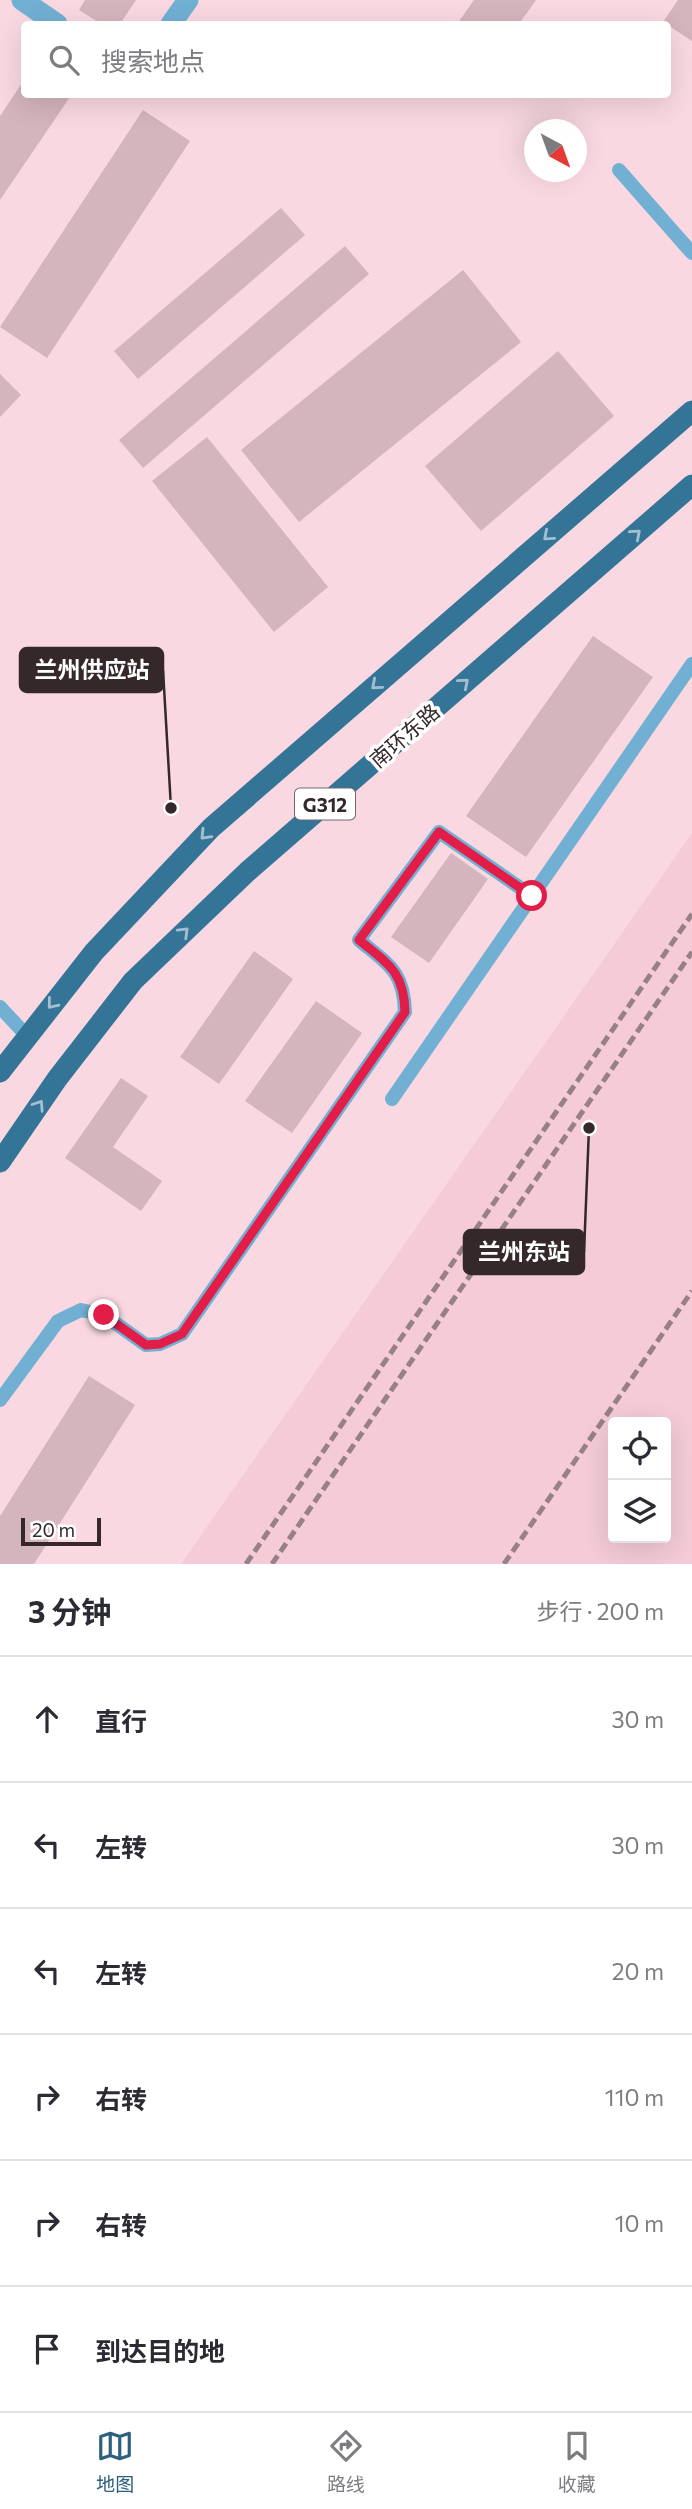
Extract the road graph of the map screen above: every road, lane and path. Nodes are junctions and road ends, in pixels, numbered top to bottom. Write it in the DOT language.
graph roads {
  1 [pos="22,0"];
  2 [pos="188,0"];
  3 [pos="53,21"];
  4 [pos="173,21"];
  5 [pos="619,170"];
  6 [pos="692,253"];
  7 [pos="692,411"];
  8 [pos="692,485"];
  9 [pos="692,664"];
  10 [pos="532,896"];
  11 [pos="0,1007"];
  12 [pos="27,1036"];
  13 [pos="0,1072"];
  14 [pos="392,1099"];
  15 [pos="0,1162"];
  16 [pos="0,1400"];
  1 -- 3 [label="street"];
  2 -- 4 [label="street"];
  5 -- 6 [label="lane"];
  7 -- 12 [label="highway, G312, one-way"];
  15 -- 8 [label="highway, 南环东路 / G312, one-way"];
  9 -- 10 [label="lane"];
  10 -- 14 [label="lane"];
  10 -- 16 [label="lane"];
  11 -- 12 [label="lane"];
  12 -- 13 [label="highway, G312"];
}
